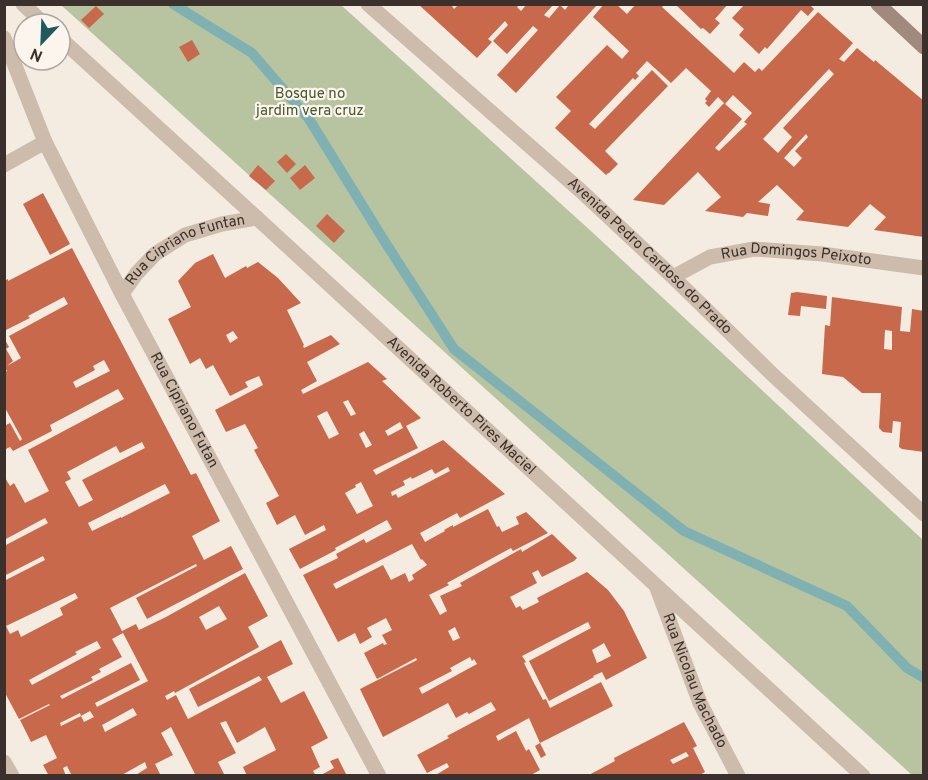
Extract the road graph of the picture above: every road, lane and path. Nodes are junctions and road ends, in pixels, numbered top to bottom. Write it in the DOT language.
graph roads {
  1 [pos="368,4"];
  2 [pos="878,4"];
  3 [pos="4,38"];
  4 [pos="924,47"];
  5 [pos="72,49"];
  6 [pos="45,142"];
  7 [pos="4,165"];
  8 [pos="257,218"];
  9 [pos="924,268"];
  10 [pos="673,277"];
  11 [pos="122,294"];
  12 [pos="924,514"];
  13 [pos="656,585"];
  14 [pos="4,762"];
  15 [pos="12,776"];
  16 [pos="379,776"];
  17 [pos="738,776"];
  18 [pos="863,776"];
  1 -- 10 [label="street, Avenida Pedro Cardoso do Prado"];
  2 -- 4 [label="main road"];
  3 -- 6 [label="street, Rua Cipriano Futan"];
  5 -- 8 [label="street, Avenida Roberto Pires Maciel"];
  6 -- 7 [label="street"];
  6 -- 11 [label="street, Rua Cipriano Futan"];
  8 -- 11 [label="street, Rua Cipriano Funtan"];
  8 -- 13 [label="street, Avenida Roberto Pires Maciel"];
  9 -- 10 [label="street, Rua Domingos Peixoto"];
  10 -- 12 [label="street, Avenida Pedro Cardoso do Prado"];
  11 -- 16 [label="street, Rua Cipriano Futan"];
  13 -- 17 [label="street, Rua Nicolau Machado"];
  13 -- 18 [label="street, Avenida Roberto Pires Maciel"];
  14 -- 15 [label="street"];
}
